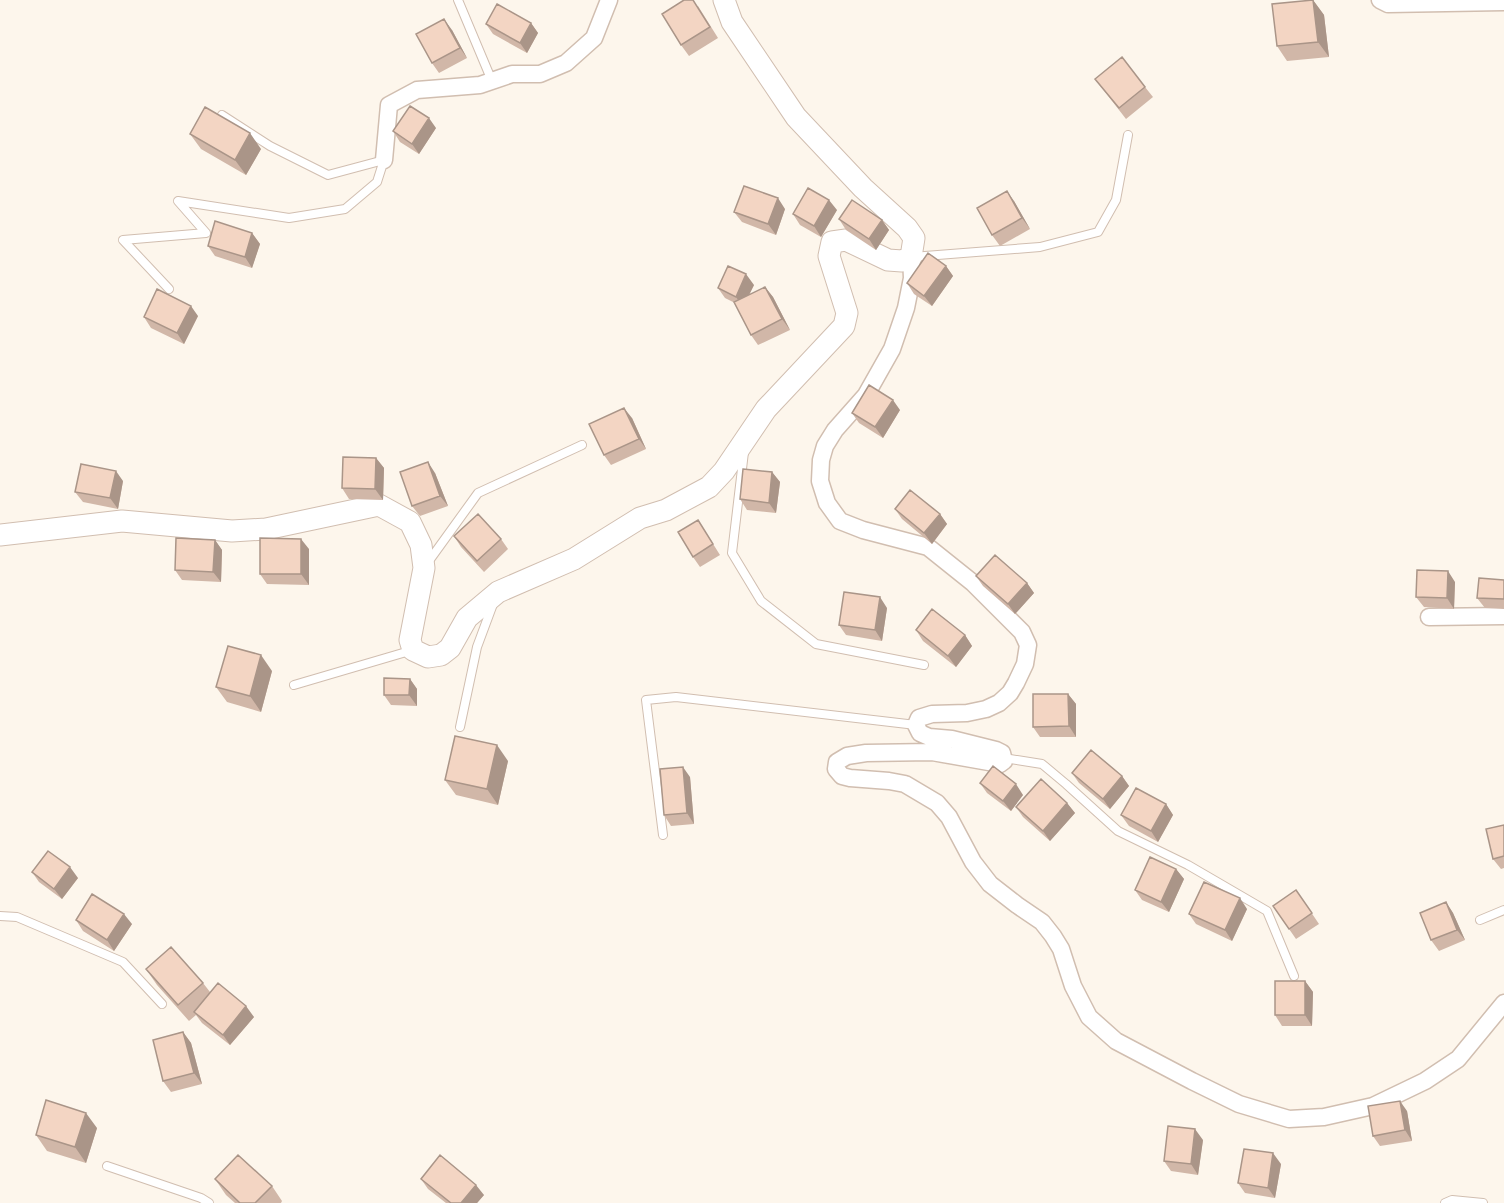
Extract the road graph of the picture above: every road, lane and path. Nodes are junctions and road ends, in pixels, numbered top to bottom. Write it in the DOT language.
graph roads {
  1 [pos="458,0"];
  2 [pos="609,0"];
  3 [pos="724,0"];
  4 [pos="1380,0"];
  5 [pos="1504,2"];
  6 [pos="492,81"];
  7 [pos="222,115"];
  8 [pos="1128,135"];
  9 [pos="384,160"];
  10 [pos="911,257"];
  11 [pos="169,289"];
  12 [pos="746,439"];
  13 [pos="582,445"];
  14 [pos="0,535"];
  15 [pos="424,568"];
  16 [pos="498,592"];
  17 [pos="1504,616"];
  18 [pos="1429,617"];
  19 [pos="414,650"];
  20 [pos="924,665"];
  21 [pos="294,685"];
  22 [pos="916,724"];
  23 [pos="460,726"];
  24 [pos="1004,758"];
  25 [pos="663,835"];
  26 [pos="1504,910"];
  27 [pos="0,916"];
  28 [pos="1479,920"];
  29 [pos="1294,976"];
  30 [pos="1504,1003"];
  31 [pos="162,1004"];
  32 [pos="106,1166"];
  33 [pos="210,1203"];
  34 [pos="1444,1203"];
  35 [pos="1483,1203"];
  1 -- 6 [label="lane"];
  2 -- 6 [label="street"];
  3 -- 10 [label="street"];
  4 -- 5 [label="street"];
  6 -- 9 [label="street"];
  7 -- 9 [label="lane"];
  8 -- 10 [label="lane"];
  9 -- 11 [label="lane"];
  10 -- 12 [label="street"];
  10 -- 22 [label="street"];
  12 -- 16 [label="street"];
  12 -- 20 [label="lane"];
  13 -- 15 [label="lane"];
  14 -- 15 [label="street"];
  15 -- 19 [label="street"];
  16 -- 19 [label="street"];
  16 -- 23 [label="lane"];
  17 -- 18 [label="street"];
  19 -- 21 [label="lane"];
  22 -- 24 [label="street"];
  22 -- 25 [label="lane"];
  24 -- 29 [label="lane"];
  24 -- 30 [label="street"];
  26 -- 28 [label="lane"];
  27 -- 31 [label="lane"];
  32 -- 33 [label="lane"];
  34 -- 35 [label="lane"];
}
